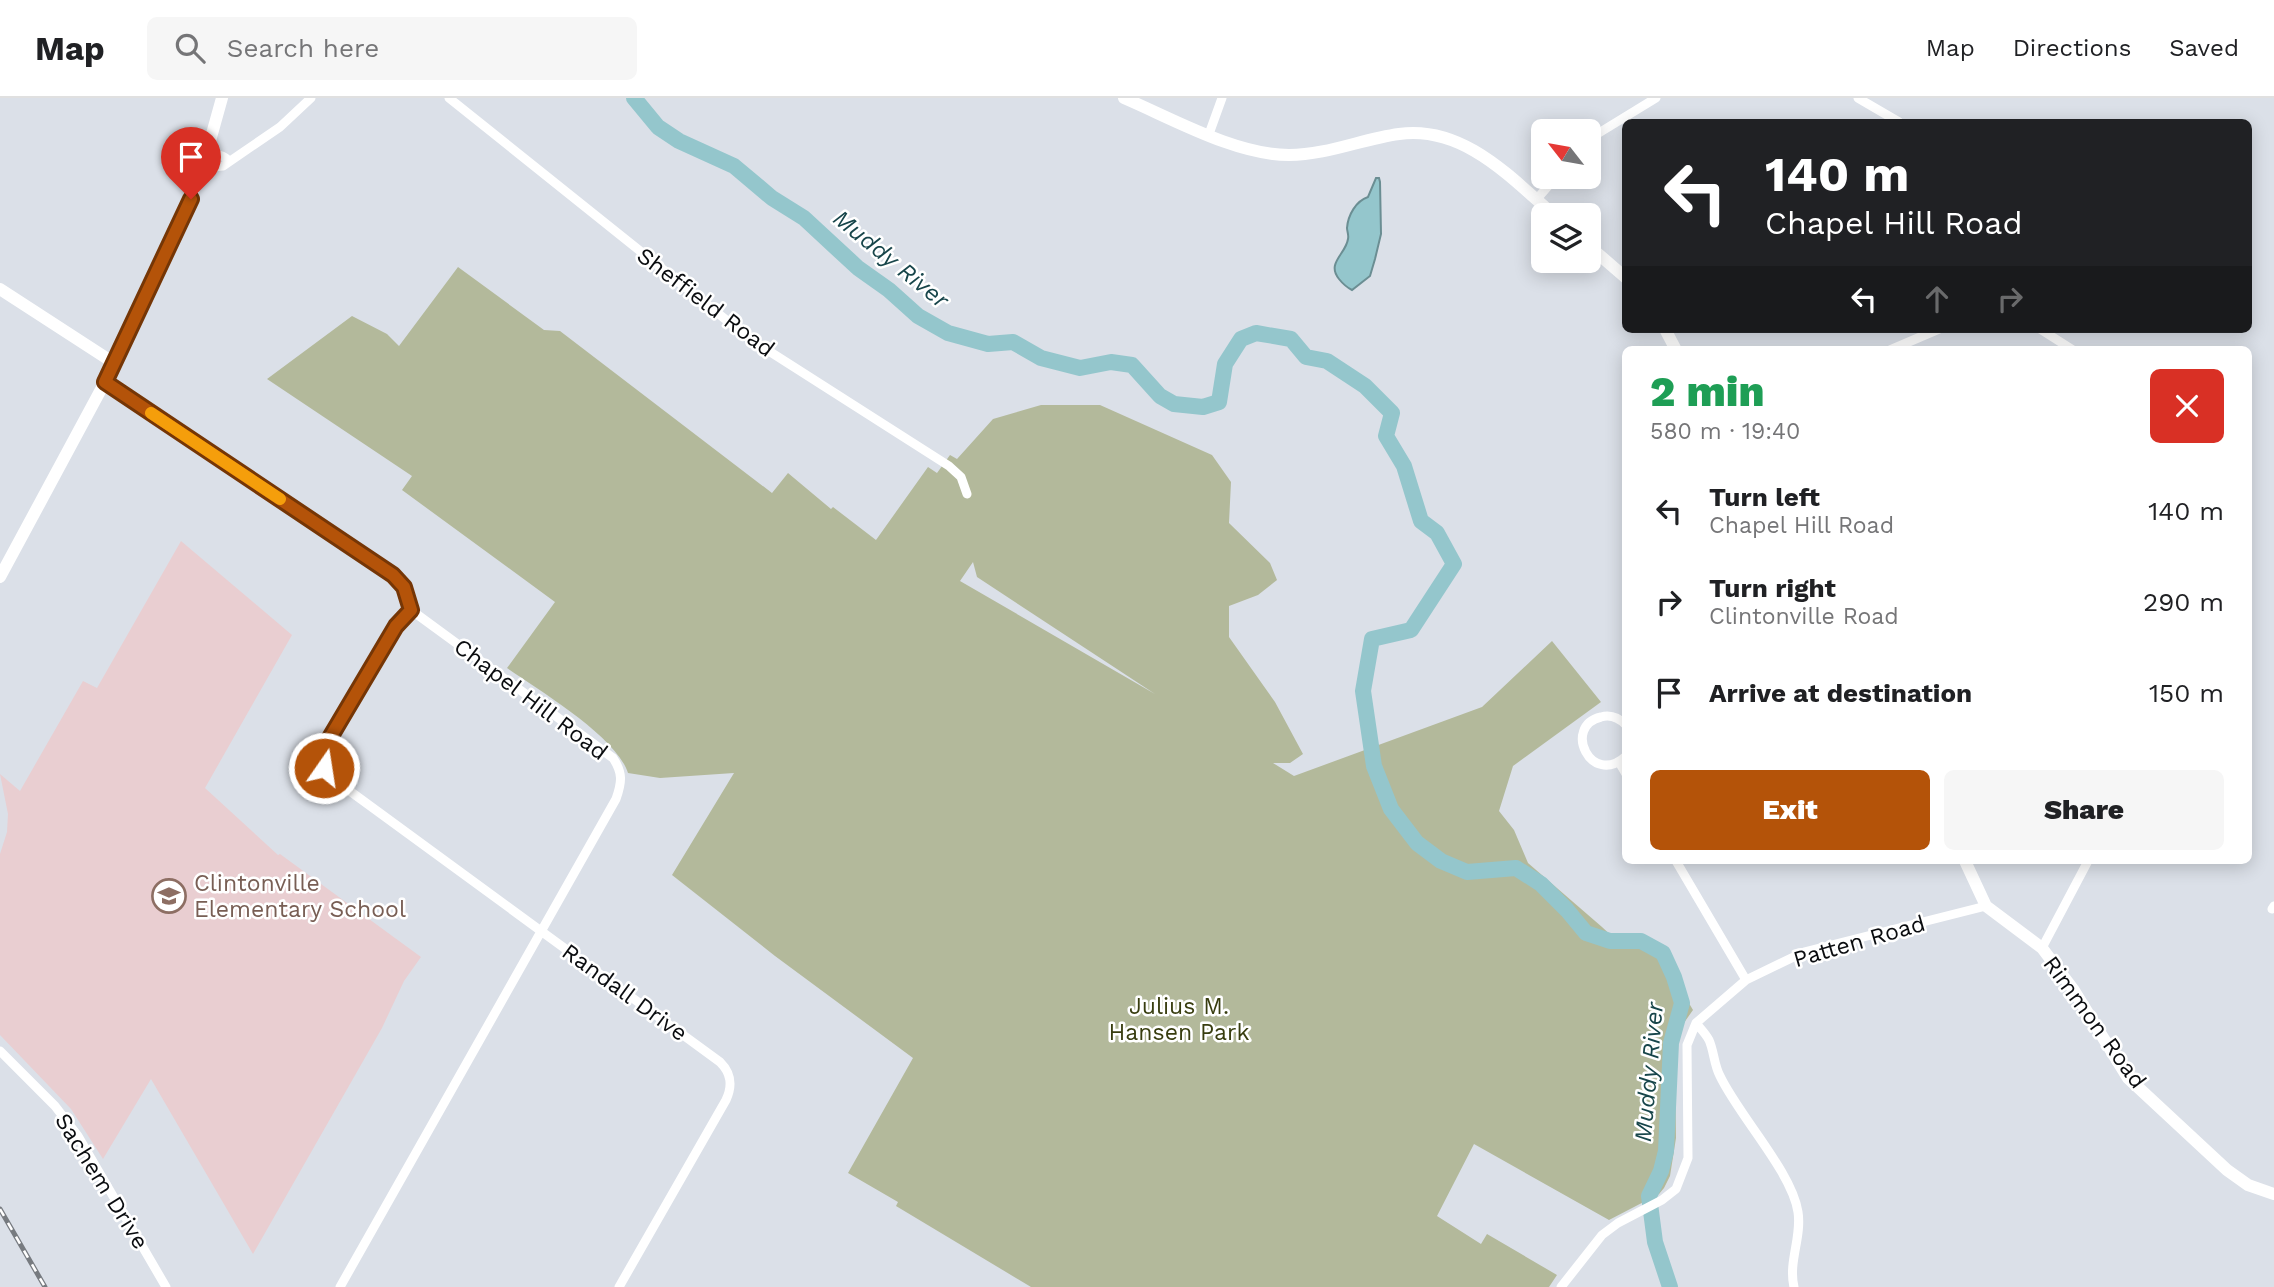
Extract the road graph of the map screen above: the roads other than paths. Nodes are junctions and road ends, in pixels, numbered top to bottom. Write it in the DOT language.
graph roads {
  1 [pos="222,98"];
  2 [pos="311,98"];
  3 [pos="449,98"];
  4 [pos="1124,98"];
  5 [pos="1222,98"];
  6 [pos="1656,98"];
  7 [pos="1858,98"];
  8 [pos="1894,119"];
  9 [pos="1601,132"];
  10 [pos="1209,134"];
  11 [pos="205,159"];
  12 [pos="1545,189"];
  13 [pos="1535,200"];
  14 [pos="1539,203"];
  15 [pos="1601,256"];
  16 [pos="1622,275"];
  17 [pos="0,289"];
  18 [pos="1930,333"];
  19 [pos="2046,333"];
  20 [pos="1899,346"];
  21 [pos="2067,346"];
  22 [pos="114,363"];
  23 [pos="105,382"];
  24 [pos="967,494"];
  25 [pos="0,577"];
  26 [pos="411,610"];
  27 [pos="1622,723"];
  28 [pos="1622,759"];
  29 [pos="1678,864"];
  30 [pos="1966,864"];
  31 [pos="2086,864"];
  32 [pos="1986,906"];
  33 [pos="541,932"];
  34 [pos="2042,948"];
  35 [pos="1746,980"];
  36 [pos="1696,1023"];
  37 [pos="0,1051"];
  38 [pos="2274,1194"];
  39 [pos="166,1287"];
  40 [pos="340,1287"];
  41 [pos="619,1287"];
  42 [pos="1561,1287"];
  43 [pos="1794,1287"];
  1 -- 11 [label="street"];
  2 -- 11 [label="street"];
  3 -- 24 [label="street, Sheffield Road"];
  4 -- 10 [label="street"];
  5 -- 10 [label="street"];
  6 -- 9 [label="street"];
  7 -- 8 [label="street"];
  10 -- 13 [label="street"];
  11 -- 22 [label="street"];
  12 -- 13 [label="street"];
  13 -- 14 [label="street"];
  15 -- 16 [label="street"];
  17 -- 22 [label="street"];
  18 -- 20 [label="street"];
  19 -- 21 [label="street"];
  22 -- 23 [label="street"];
  23 -- 25 [label="street"];
  23 -- 26 [label="street, Chapel Hill Road"];
  26 -- 33 [label="street, Chapel Hill Road"];
  26 -- 33 [label="street, Randall Drive"];
  27 -- 28 [label="street"];
  29 -- 35 [label="street"];
  30 -- 32 [label="street, Rimmon Road"];
  31 -- 34 [label="street"];
  32 -- 34 [label="street, Rimmon Road"];
  32 -- 35 [label="street, Patten Road"];
  33 -- 40 [label="street, Chapel Hill Road"];
  33 -- 41 [label="street, Randall Drive"];
  34 -- 38 [label="street, Rimmon Road"];
  35 -- 36 [label="street, Patten Road"];
  36 -- 42 [label="street"];
  36 -- 43 [label="street"];
  37 -- 39 [label="street, Sachem Drive"];
}
